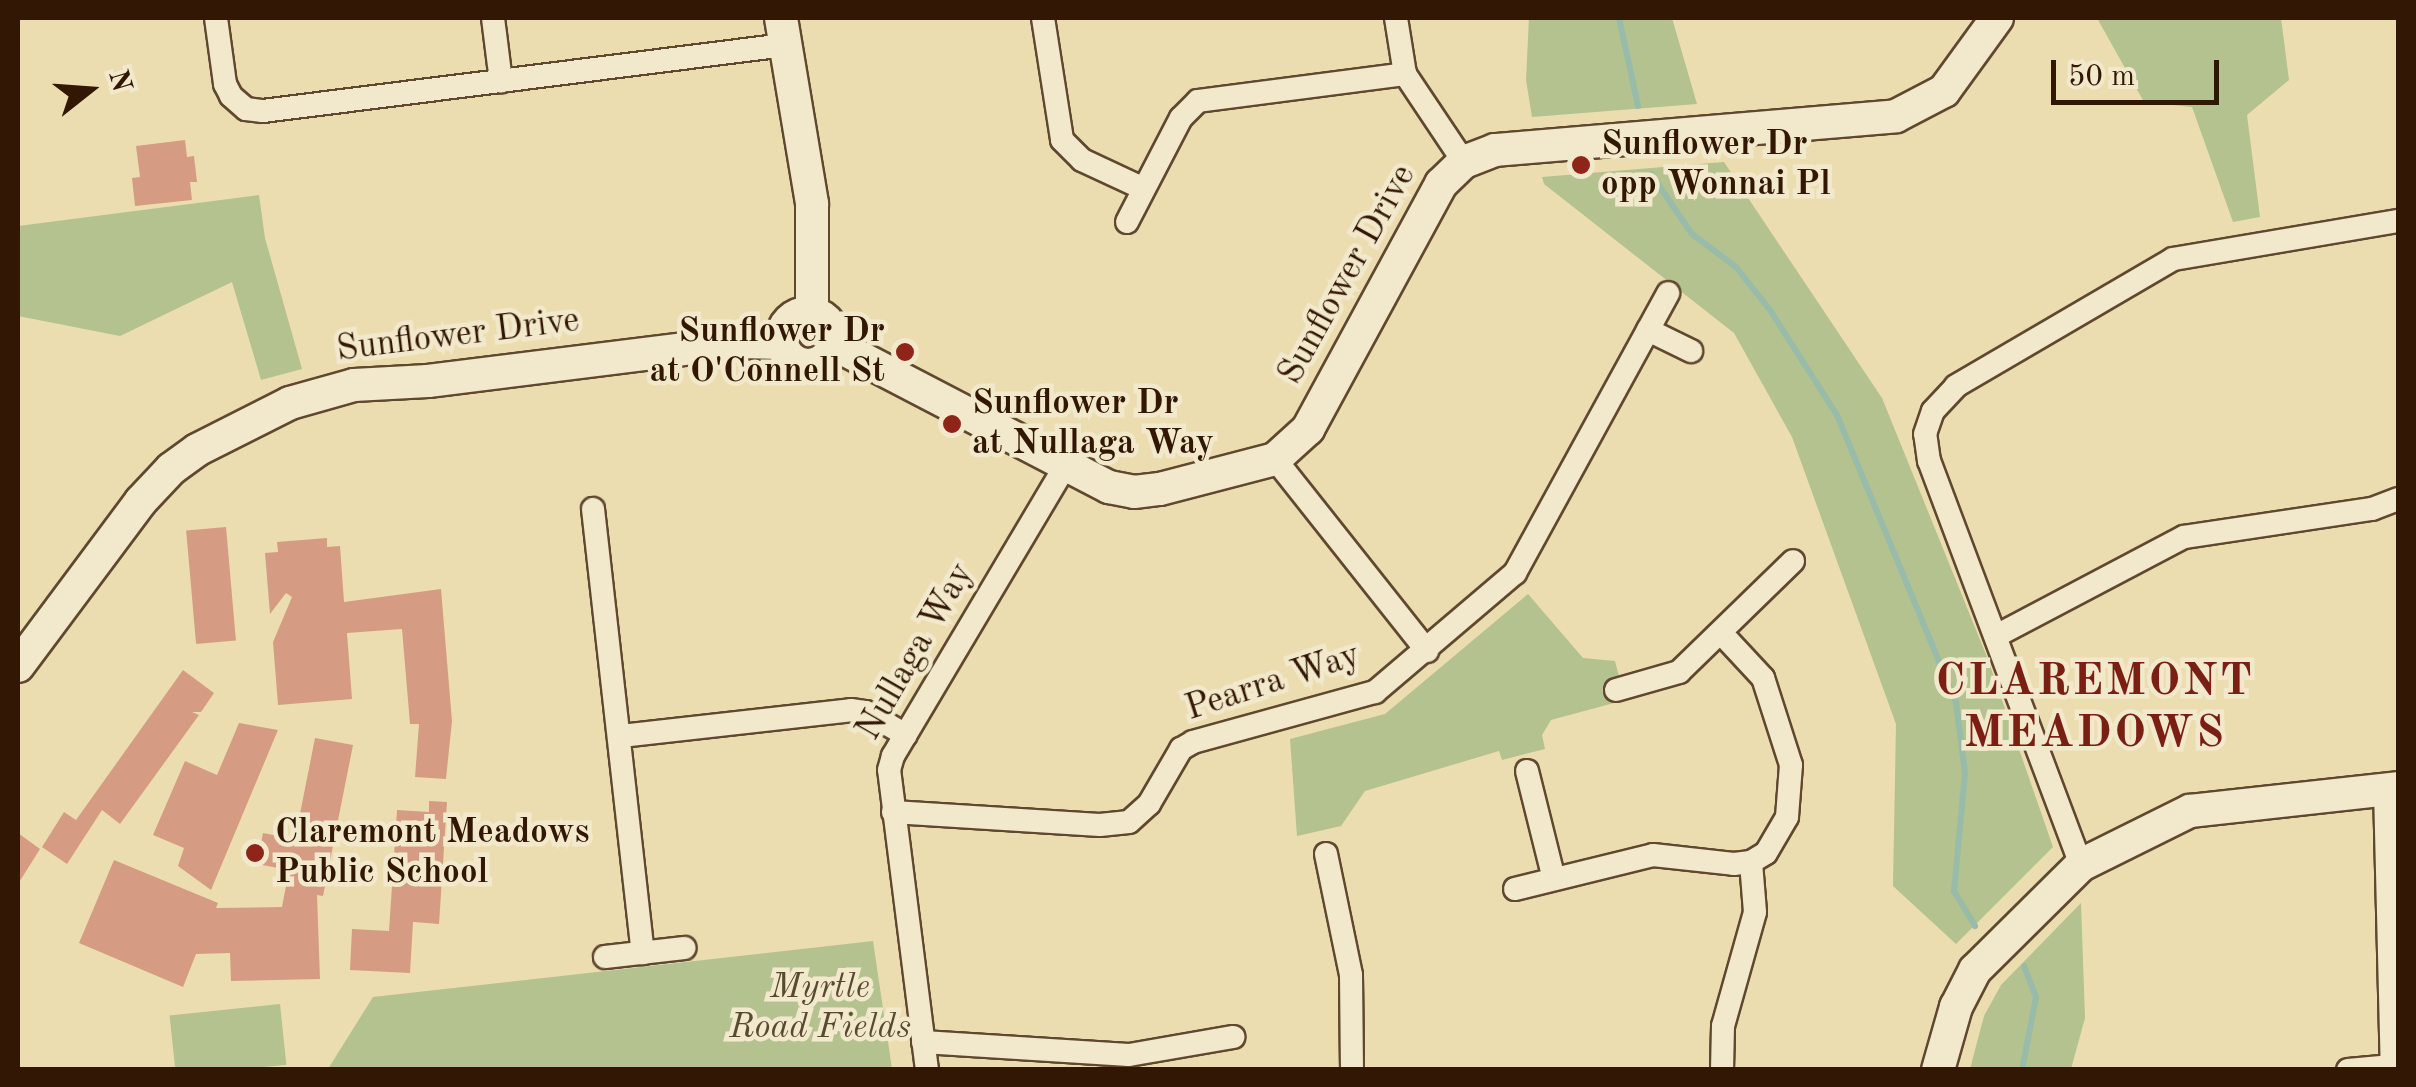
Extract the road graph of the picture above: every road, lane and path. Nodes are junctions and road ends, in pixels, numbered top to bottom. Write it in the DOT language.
graph roads {
  1 [pos="216,18"];
  2 [pos="493,18"];
  3 [pos="1043,18"];
  4 [pos="1396,18"];
  5 [pos="1998,18"];
  6 [pos="783,31"];
  7 [pos="1405,74"];
  8 [pos="501,81"];
  9 [pos="1464,162"];
  10 [pos="1142,188"];
  11 [pos="2398,220"];
  12 [pos="1127,222"];
  13 [pos="1668,294"];
  14 [pos="812,312"];
  15 [pos="1648,330"];
  16 [pos="782,342"];
  17 [pos="834,344"];
  18 [pos="1691,351"];
  19 [pos="1275,459"];
  20 [pos="1066,465"];
  21 [pos="2398,499"];
  22 [pos="593,509"];
  23 [pos="1793,561"];
  24 [pos="1722,634"];
  25 [pos="1996,636"];
  26 [pos="1428,651"];
  27 [pos="18,666"];
  28 [pos="1616,690"];
  29 [pos="906,735"];
  30 [pos="621,736"];
  31 [pos="1527,771"];
  32 [pos="2392,788"];
  33 [pos="893,812"];
  34 [pos="1326,854"];
  35 [pos="1751,862"];
  36 [pos="2081,865"];
  37 [pos="1554,879"];
  38 [pos="1516,889"];
  39 [pos="684,948"];
  40 [pos="643,953"];
  41 [pos="605,957"];
  42 [pos="1233,1037"];
  43 [pos="923,1042"];
  44 [pos="1200,1045"];
  45 [pos="2392,1068"];
  46 [pos="927,1070"];
  47 [pos="1204,1070"];
  48 [pos="1352,1070"];
  49 [pos="1722,1070"];
  50 [pos="1938,1070"];
  51 [pos="2348,1070"];
  1 -- 8 [label="street"];
  2 -- 8 [label="street"];
  3 -- 10 [label="street"];
  4 -- 7 [label="street"];
  5 -- 9 [label="street, Sunflower Drive"];
  6 -- 8 [label="street"];
  6 -- 14 [label="street"];
  7 -- 9 [label="street"];
  7 -- 10 [label="street"];
  9 -- 19 [label="street, Sunflower Drive"];
  10 -- 12 [label="street"];
  11 -- 25 [label="street"];
  13 -- 15 [label="street, Pearra Way"];
  14 -- 16 [label="street"];
  14 -- 17 [label="street"];
  15 -- 18 [label="street"];
  15 -- 26 [label="street, Pearra Way"];
  16 -- 17 [label="street"];
  16 -- 27 [label="street, Sunflower Drive"];
  17 -- 20 [label="street"];
  19 -- 20 [label="street"];
  19 -- 26 [label="street"];
  20 -- 29 [label="street, Nullaga Way"];
  21 -- 25 [label="street"];
  22 -- 30 [label="street"];
  23 -- 24 [label="street"];
  24 -- 28 [label="street"];
  24 -- 35 [label="street"];
  25 -- 36 [label="street"];
  26 -- 33 [label="street, Pearra Way"];
  29 -- 30 [label="street"];
  29 -- 33 [label="street, Nullaga Way"];
  30 -- 40 [label="street"];
  31 -- 37 [label="street"];
  32 -- 36 [label="street"];
  32 -- 45 [label="street"];
  33 -- 43 [label="street, Nullaga Way"];
  34 -- 48 [label="street"];
  35 -- 37 [label="street"];
  35 -- 49 [label="street"];
  36 -- 50 [label="street"];
  37 -- 38 [label="street"];
  39 -- 40 [label="street"];
  40 -- 41 [label="street"];
  42 -- 44 [label="street"];
  43 -- 44 [label="street"];
  43 -- 46 [label="street, Nullaga Way"];
  44 -- 47 [label="street"];
  45 -- 51 [label="street"];
}
